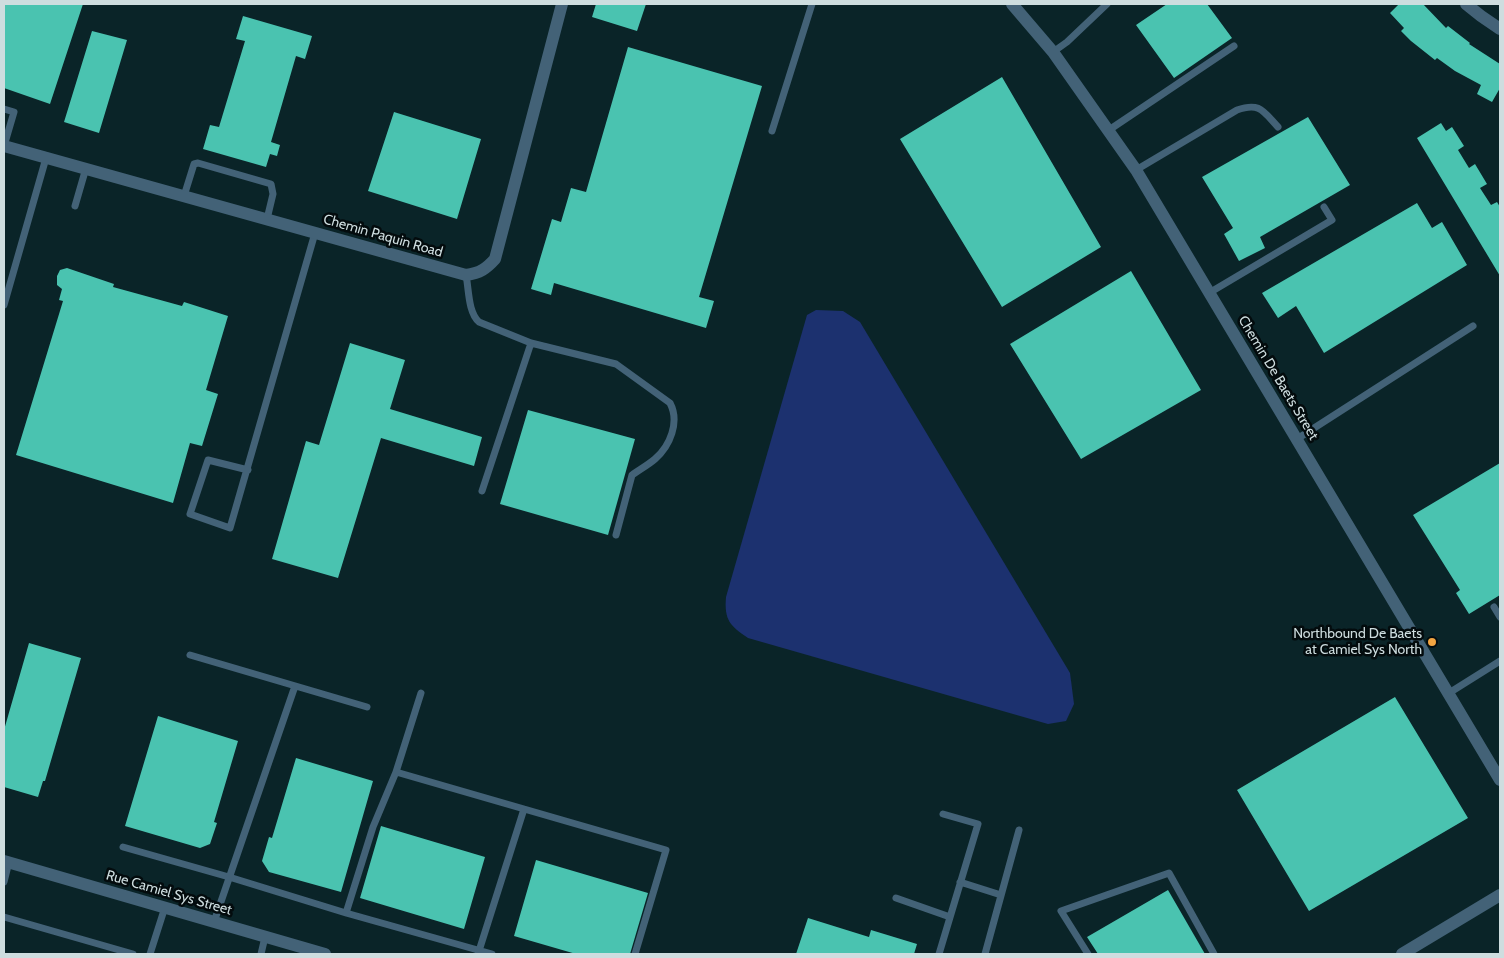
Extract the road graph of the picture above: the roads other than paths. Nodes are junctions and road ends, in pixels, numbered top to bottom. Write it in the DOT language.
graph roads {
  1 [pos="561,4"];
  2 [pos="812,4"];
  3 [pos="1012,4"];
  4 [pos="1107,4"];
  5 [pos="1466,4"];
  6 [pos="1500,29"];
  7 [pos="1234,46"];
  8 [pos="1053,52"];
  9 [pos="4,110"];
  10 [pos="1278,127"];
  11 [pos="1109,130"];
  12 [pos="772,131"];
  13 [pos="4,146"];
  14 [pos="46,158"];
  15 [pos="86,168"];
  16 [pos="1136,170"];
  17 [pos="184,196"];
  18 [pos="75,206"];
  19 [pos="1324,208"];
  20 [pos="267,220"];
  21 [pos="315,233"];
  22 [pos="466,275"];
  23 [pos="1209,293"];
  24 [pos="4,305"];
  25 [pos="1473,326"];
  26 [pos="531,344"];
  27 [pos="1297,440"];
  28 [pos="248,470"];
  29 [pos="482,491"];
  30 [pos="616,535"];
  31 [pos="1494,606"];
  32 [pos="1500,617"];
  33 [pos="190,655"];
  34 [pos="1500,661"];
  35 [pos="295,686"];
  36 [pos="421,693"];
  37 [pos="1448,693"];
  38 [pos="367,707"];
  39 [pos="396,772"];
  40 [pos="1500,780"];
  41 [pos="524,809"];
  42 [pos="943,814"];
  43 [pos="1019,830"];
  44 [pos="123,848"];
  45 [pos="6,861"];
  46 [pos="228,876"];
  47 [pos="4,882"];
  48 [pos="960,882"];
  49 [pos="1001,895"];
  50 [pos="1500,895"];
  51 [pos="896,898"];
  52 [pos="165,908"];
  53 [pos="346,913"];
  54 [pos="4,917"];
  55 [pos="950,917"];
  56 [pos="214,922"];
  57 [pos="266,937"];
  58 [pos="478,952"];
  59 [pos="317,953"];
  60 [pos="133,954"];
  61 [pos="150,954"];
  62 [pos="261,954"];
  63 [pos="492,954"];
  64 [pos="635,954"];
  65 [pos="939,954"];
  66 [pos="984,954"];
  67 [pos="1088,954"];
  68 [pos="1214,954"];
  69 [pos="1402,954"];
  1 -- 22 [label="street"];
  2 -- 12 [label="lane"];
  3 -- 8 [label="street, Chemin De Baets Street"];
  4 -- 8 [label="lane"];
  5 -- 6 [label="street"];
  7 -- 11 [label="lane"];
  8 -- 11 [label="street, Chemin De Baets Street"];
  9 -- 13 [label="lane"];
  10 -- 16 [label="lane"];
  11 -- 16 [label="street, Chemin De Baets Street"];
  13 -- 14 [label="street, Chemin Paquin Road"];
  14 -- 15 [label="street, Chemin Paquin Road"];
  14 -- 24 [label="lane"];
  15 -- 17 [label="street, Chemin Paquin Road"];
  15 -- 18 [label="lane"];
  16 -- 23 [label="street, Chemin De Baets Street"];
  17 -- 20 [label="street, Chemin Paquin Road"];
  17 -- 20 [label="lane"];
  19 -- 23 [label="lane"];
  20 -- 21 [label="street, Chemin Paquin Road"];
  21 -- 22 [label="street, Chemin Paquin Road"];
  21 -- 28 [label="lane"];
  22 -- 26 [label="lane"];
  23 -- 27 [label="street, Chemin De Baets Street"];
  25 -- 27 [label="lane"];
  26 -- 29 [label="lane"];
  26 -- 30 [label="lane"];
  27 -- 37 [label="street, Chemin De Baets Street"];
  28 -- 28 [label="lane"];
  31 -- 32 [label="lane"];
  33 -- 35 [label="lane"];
  34 -- 37 [label="lane"];
  35 -- 38 [label="lane"];
  35 -- 46 [label="lane"];
  36 -- 39 [label="lane"];
  37 -- 40 [label="street, Chemin De Baets Street"];
  39 -- 41 [label="lane"];
  39 -- 53 [label="lane"];
  41 -- 58 [label="lane"];
  41 -- 64 [label="lane"];
  42 -- 48 [label="lane"];
  43 -- 49 [label="lane"];
  44 -- 46 [label="lane"];
  45 -- 47 [label="lane"];
  45 -- 52 [label="street, Rue Camiel Sys Street"];
  46 -- 53 [label="lane"];
  46 -- 56 [label="lane"];
  48 -- 49 [label="lane"];
  48 -- 55 [label="lane"];
  49 -- 66 [label="lane"];
  50 -- 69 [label="street"];
  51 -- 55 [label="lane"];
  52 -- 56 [label="street, Rue Camiel Sys Street"];
  52 -- 61 [label="lane"];
  53 -- 58 [label="lane"];
  54 -- 60 [label="lane"];
  55 -- 65 [label="lane"];
  56 -- 57 [label="street, Rue Camiel Sys Street"];
  57 -- 59 [label="street, Rue Camiel Sys Street"];
  57 -- 62 [label="lane"];
  58 -- 63 [label="lane"];
  67 -- 68 [label="lane"];
}
